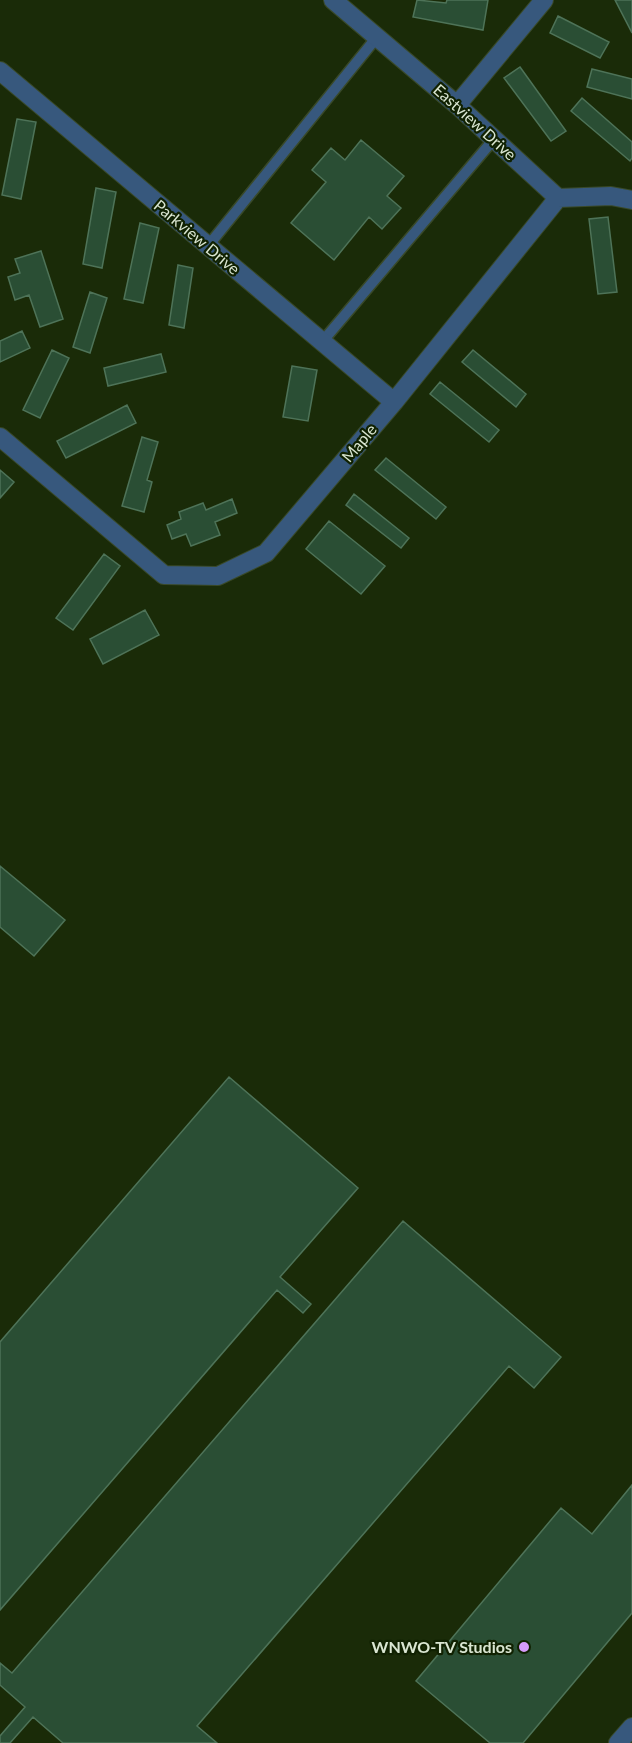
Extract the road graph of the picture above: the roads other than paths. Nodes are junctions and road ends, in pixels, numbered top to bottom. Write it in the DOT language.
graph roads {
  1 [pos="333,0"];
  2 [pos="544,0"];
  3 [pos="377,37"];
  4 [pos="0,71"];
  5 [pos="457,105"];
  6 [pos="494,139"];
  7 [pos="558,198"];
  8 [pos="632,200"];
  9 [pos="208,246"];
  10 [pos="322,342"];
  11 [pos="394,402"];
  12 [pos="0,437"];
  13 [pos="632,1727"];
  14 [pos="618,1743"];
  1 -- 3 [label="street, Eastview Drive"];
  2 -- 5 [label="street"];
  3 -- 5 [label="street, Eastview Drive"];
  3 -- 9 [label="lane"];
  4 -- 9 [label="street, Parkview Drive"];
  5 -- 6 [label="street, Eastview Drive"];
  6 -- 7 [label="street, Eastview Drive"];
  6 -- 10 [label="lane"];
  7 -- 8 [label="street"];
  7 -- 11 [label="street, Maple"];
  9 -- 10 [label="street, Parkview Drive"];
  10 -- 11 [label="street, Parkview Drive"];
  11 -- 12 [label="street, Maple"];
  13 -- 14 [label="street"];
}
